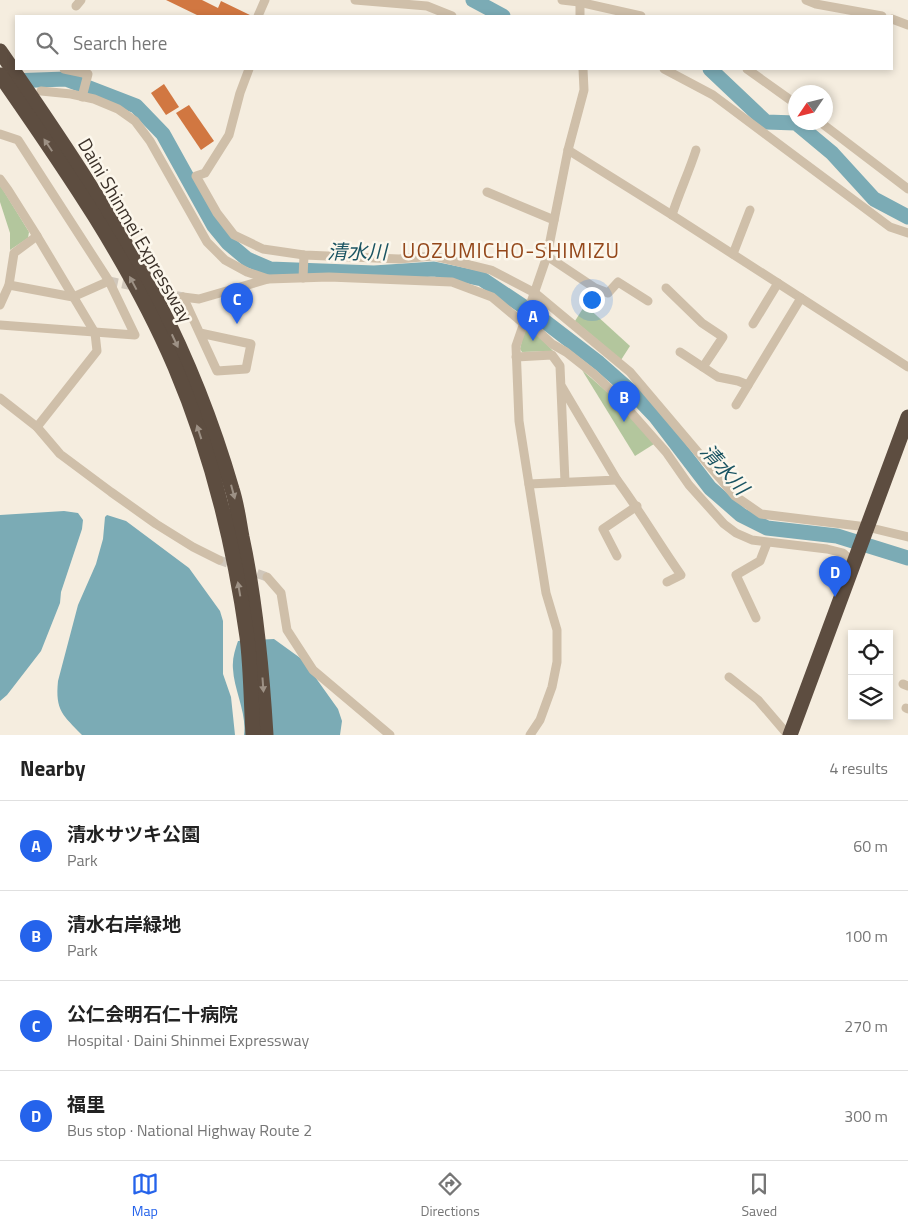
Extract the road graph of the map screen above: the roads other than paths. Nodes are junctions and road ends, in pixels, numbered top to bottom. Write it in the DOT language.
graph roads {
  1 [pos="265,0"];
  2 [pos="355,0"];
  3 [pos="562,0"];
  4 [pos="806,0"];
  5 [pos="425,3"];
  6 [pos="580,3"];
  7 [pos="258,15"];
  8 [pos="450,15"];
  9 [pos="636,15"];
  10 [pos="876,15"];
  11 [pos="893,19"];
  12 [pos="908,25"];
  13 [pos="5,58"];
  14 [pos="15,69"];
  15 [pos="16,70"];
  16 [pos="69,70"];
  17 [pos="249,70"];
  18 [pos="583,70"];
  19 [pos="666,70"];
  20 [pos="749,70"];
  21 [pos="0,75"];
  22 [pos="33,90"];
  23 [pos="82,96"];
  24 [pos="788,98"];
  25 [pos="831,130"];
  26 [pos="0,134"];
  27 [pos="568,150"];
  28 [pos="696,150"];
  29 [pos="0,179"];
  30 [pos="908,188"];
  31 [pos="487,192"];
  32 [pos="750,210"];
  33 [pos="672,215"];
  34 [pos="554,220"];
  35 [pos="908,233"];
  36 [pos="37,236"];
  37 [pos="734,254"];
  38 [pos="304,255"];
  39 [pos="547,256"];
  40 [pos="268,278"];
  41 [pos="303,278"];
  42 [pos="109,281"];
  43 [pos="778,283"];
  44 [pos="9,285"];
  45 [pos="666,288"];
  46 [pos="535,293"];
  47 [pos="73,297"];
  48 [pos="801,298"];
  49 [pos="648,301"];
  50 [pos="0,306"];
  51 [pos="523,323"];
  52 [pos="753,324"];
  53 [pos="0,325"];
  54 [pos="95,333"];
  55 [pos="200,333"];
  56 [pos="680,352"];
  57 [pos="516,357"];
  58 [pos="703,367"];
  59 [pos="908,367"];
  60 [pos="748,385"];
  61 [pos="562,387"];
  62 [pos="0,398"];
  63 [pos="736,405"];
  64 [pos="906,426"];
  65 [pos="37,427"];
  66 [pos="617,480"];
  67 [pos="565,482"];
  68 [pos="529,484"];
  69 [pos="637,506"];
  70 [pos="868,527"];
  71 [pos="908,537"];
  72 [pos="768,542"];
  73 [pos="617,556"];
  74 [pos="219,560"];
  75 [pos="854,563"];
  76 [pos="267,577"];
  77 [pos="667,582"];
  78 [pos="756,618"];
  79 [pos="253,637"];
  80 [pos="729,677"];
  81 [pos="253,735"];
  82 [pos="266,735"];
  83 [pos="390,735"];
  84 [pos="530,735"];
  85 [pos="789,735"];
  1 -- 7 [label="street"];
  2 -- 5 [label="street"];
  3 -- 6 [label="street"];
  4 -- 10 [label="street"];
  5 -- 8 [label="street"];
  6 -- 9 [label="street"];
  11 -- 12 [label="street"];
  13 -- 14 [label="highway, Daini Shinmei Expressway"];
  15 -- 22 [label="highway, Daini Shinmei Expressway"];
  16 -- 23 [label="street"];
  17 -- 38 [label="street"];
  18 -- 27 [label="street"];
  19 -- 35 [label="street"];
  20 -- 24 [label="street"];
  79 -- 21 [label="highway, Daini Shinmei Expressway, one-way"];
  22 -- 23 [label="street"];
  22 -- 79 [label="highway, Daini Shinmei Expressway, one-way"];
  23 -- 40 [label="street"];
  25 -- 30 [label="street"];
  26 -- 42 [label="street"];
  27 -- 33 [label="street"];
  27 -- 34 [label="street"];
  28 -- 33 [label="street"];
  29 -- 36 [label="street"];
  31 -- 34 [label="street"];
  32 -- 37 [label="street"];
  33 -- 37 [label="street"];
  34 -- 39 [label="street"];
  36 -- 44 [label="street"];
  36 -- 47 [label="street"];
  37 -- 43 [label="street"];
  38 -- 41 [label="street"];
  38 -- 46 [label="street"];
  39 -- 46 [label="street"];
  39 -- 49 [label="street"];
  40 -- 41 [label="street"];
  40 -- 55 [label="street"];
  41 -- 51 [label="street"];
  42 -- 47 [label="street"];
  42 -- 54 [label="street"];
  43 -- 48 [label="street"];
  43 -- 52 [label="street"];
  44 -- 47 [label="street"];
  44 -- 50 [label="street"];
  45 -- 58 [label="street"];
  46 -- 51 [label="street"];
  46 -- 70 [label="street"];
  47 -- 54 [label="street"];
  48 -- 59 [label="street"];
  48 -- 60 [label="street"];
  51 -- 57 [label="street"];
  51 -- 72 [label="street"];
  53 -- 54 [label="street"];
  54 -- 65 [label="street"];
  55 -- 55 [label="street"];
  56 -- 58 [label="street"];
  57 -- 61 [label="street"];
  57 -- 68 [label="street"];
  58 -- 60 [label="street"];
  60 -- 63 [label="street"];
  61 -- 66 [label="street"];
  61 -- 67 [label="street"];
  62 -- 65 [label="street"];
  64 -- 70 [label="highway"];
  65 -- 74 [label="street"];
  66 -- 67 [label="street"];
  66 -- 69 [label="street"];
  67 -- 68 [label="street"];
  68 -- 84 [label="street"];
  69 -- 73 [label="street"];
  69 -- 77 [label="street"];
  70 -- 71 [label="street"];
  70 -- 75 [label="highway"];
  72 -- 75 [label="street"];
  72 -- 78 [label="street"];
  75 -- 85 [label="highway"];
  76 -- 83 [label="street"];
  79 -- 81 [label="highway, Daini Shinmei Expressway"];
  79 -- 82 [label="highway, Daini Shinmei Expressway, one-way"];
  80 -- 85 [label="street"];
}
